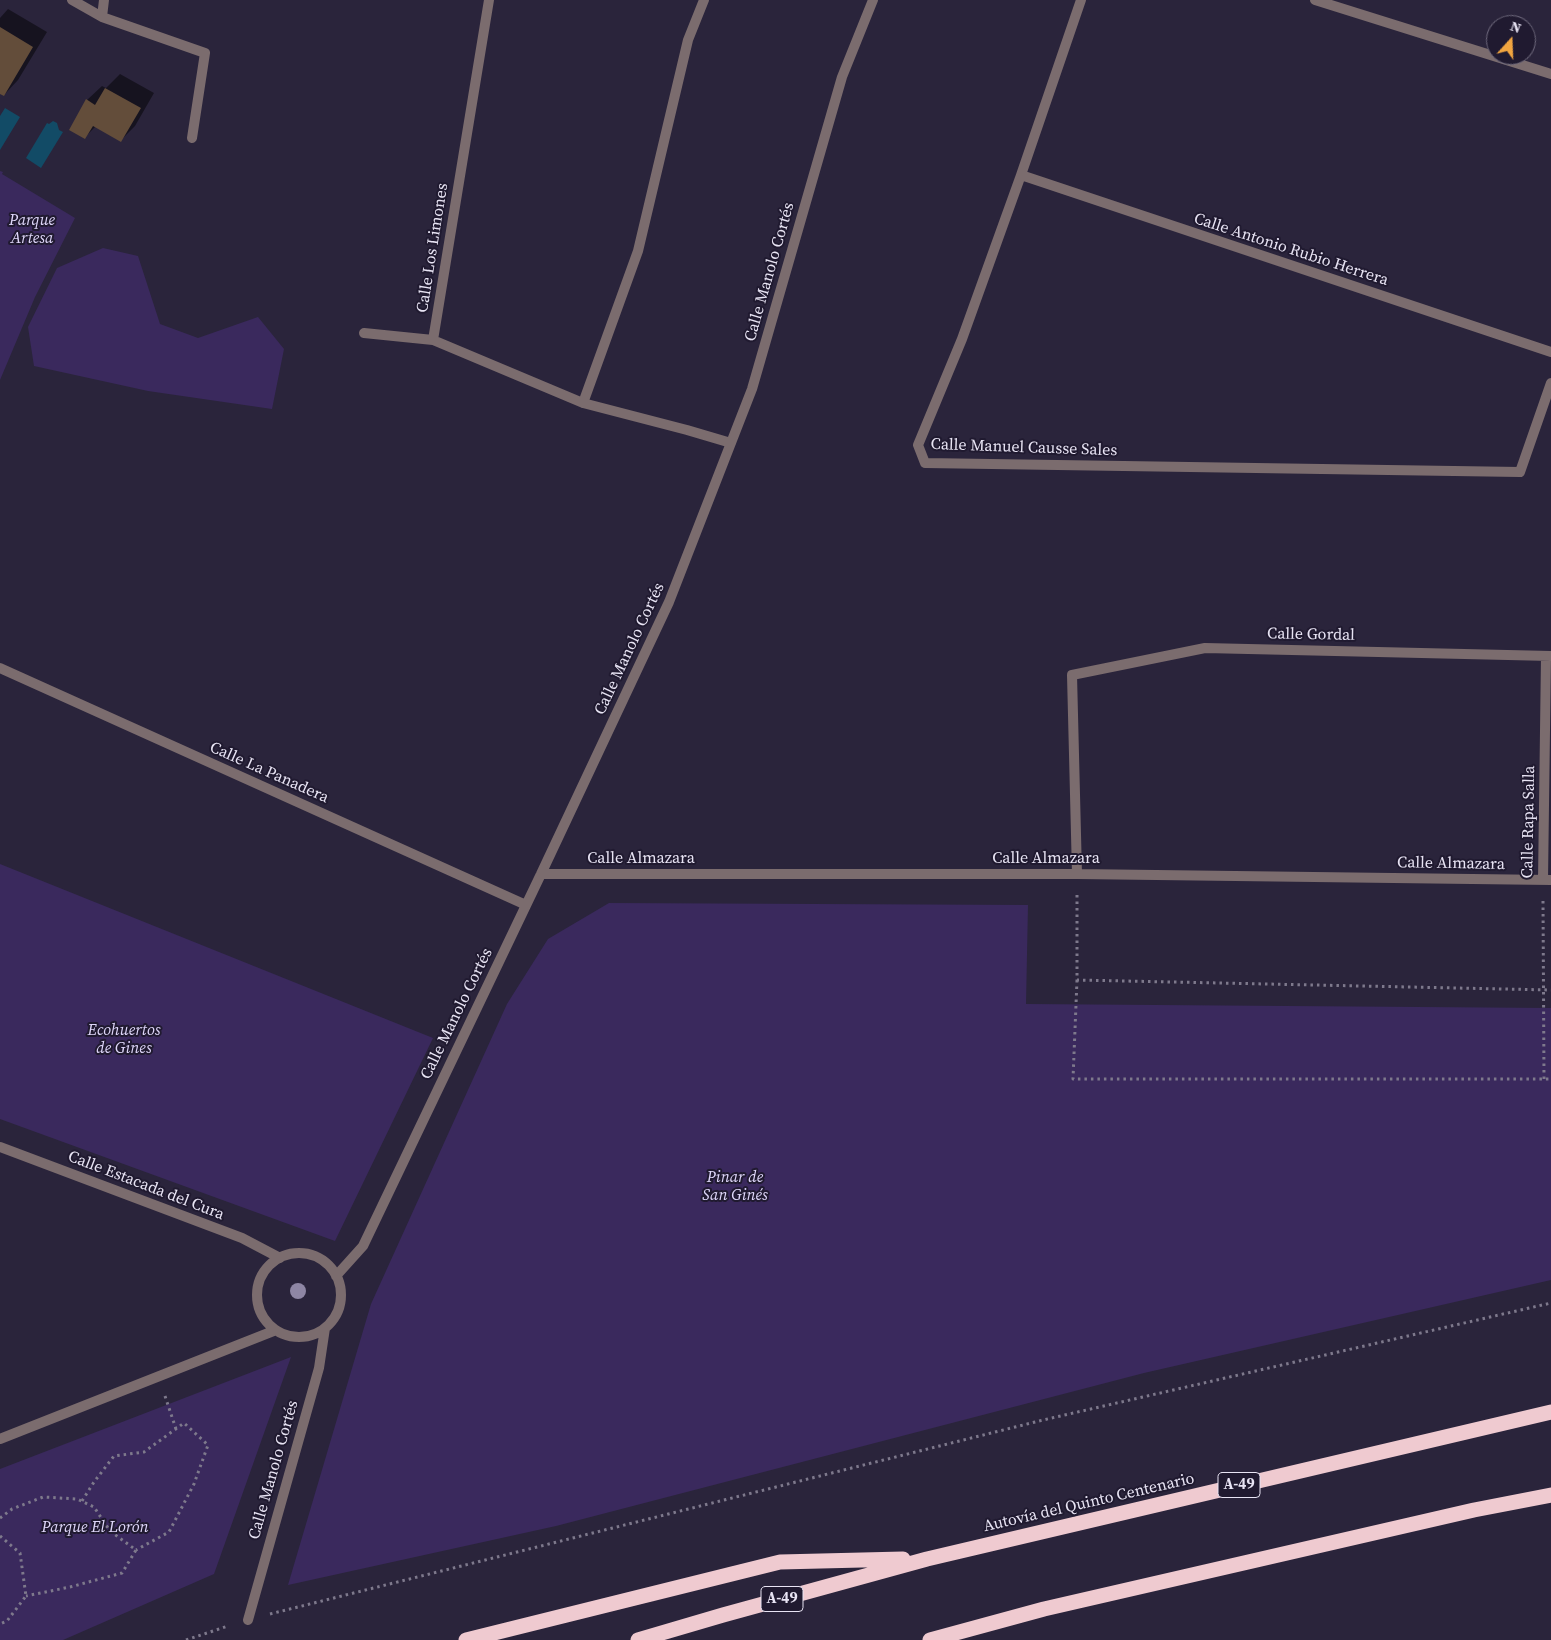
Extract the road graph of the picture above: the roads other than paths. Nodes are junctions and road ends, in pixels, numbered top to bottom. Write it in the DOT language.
graph roads {
  1 [pos="72,0"];
  2 [pos="104,0"];
  3 [pos="489,0"];
  4 [pos="704,0"];
  5 [pos="873,0"];
  6 [pos="1081,0"];
  7 [pos="1315,0"];
  8 [pos="102,18"];
  9 [pos="1551,74"];
  10 [pos="192,138"];
  11 [pos="1022,176"];
  12 [pos="364,333"];
  13 [pos="433,340"];
  14 [pos="1551,352"];
  15 [pos="1551,384"];
  16 [pos="583,403"];
  17 [pos="730,443"];
  18 [pos="1548,656"];
  19 [pos="0,668"];
  20 [pos="541,874"];
  21 [pos="1077,874"];
  22 [pos="1547,880"];
  23 [pos="526,905"];
  24 [pos="0,1147"];
  25 [pos="280,1258"];
  26 [pos="336,1276"];
  27 [pos="325,1328"];
  28 [pos="276,1330"];
  29 [pos="1551,1412"];
  30 [pos="0,1439"];
  31 [pos="1551,1495"];
  32 [pos="927,1559"];
  33 [pos="248,1620"];
  34 [pos="466,1640"];
  35 [pos="638,1640"];
  36 [pos="930,1640"];
  1 -- 8 [label="street"];
  2 -- 8 [label="street"];
  3 -- 13 [label="street, Calle Los Limones"];
  4 -- 16 [label="street"];
  5 -- 17 [label="street, Calle Manolo Cortés"];
  6 -- 11 [label="street, Calle Manuel Causse Sales"];
  7 -- 9 [label="street"];
  8 -- 10 [label="street"];
  11 -- 14 [label="street, Calle Antonio Rubio Herrera"];
  11 -- 15 [label="street, Calle Manuel Causse Sales"];
  12 -- 13 [label="street"];
  13 -- 16 [label="street"];
  16 -- 17 [label="street"];
  17 -- 20 [label="street, Calle Manolo Cortés"];
  18 -- 21 [label="street, Calle Gordal"];
  18 -- 22 [label="street, Calle Rapa Salla"];
  19 -- 23 [label="street, Calle La Panadera"];
  20 -- 21 [label="street, Calle Almazara"];
  20 -- 23 [label="street, Calle Manolo Cortés"];
  21 -- 22 [label="street, Calle Almazara"];
  23 -- 26 [label="street, Calle Manolo Cortés"];
  24 -- 25 [label="street, Calle Estacada del Cura"];
  25 -- 26 [label="street"];
  25 -- 28 [label="street"];
  26 -- 27 [label="street"];
  27 -- 28 [label="street"];
  27 -- 33 [label="street, Calle Manolo Cortés"];
  28 -- 30 [label="street"];
  29 -- 32 [label="highway, Autovía del Quinto Centenario / A-49"];
  31 -- 36 [label="highway"];
  32 -- 34 [label="highway"];
  32 -- 35 [label="highway, Autovía del Quinto Centenario / A-49"];
}
